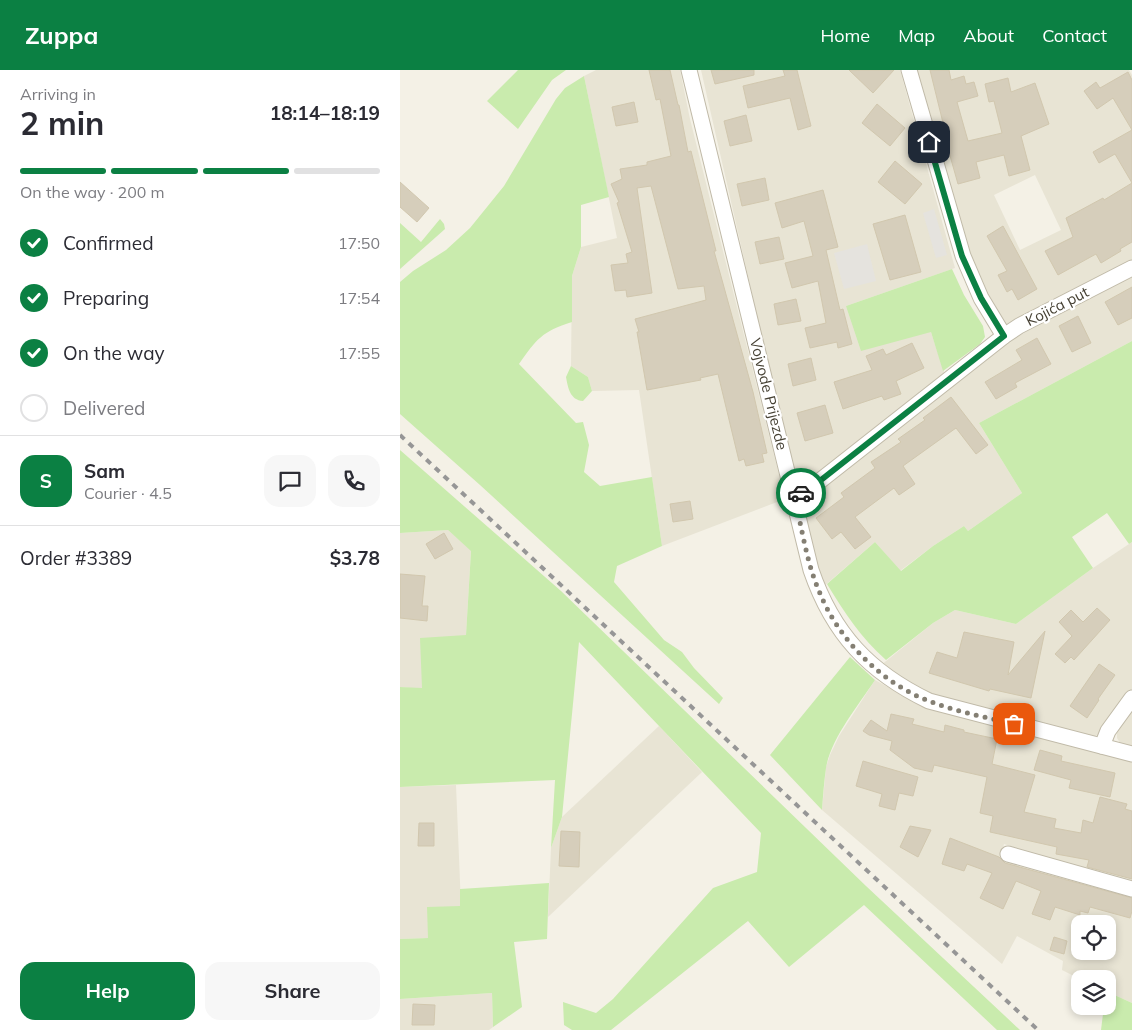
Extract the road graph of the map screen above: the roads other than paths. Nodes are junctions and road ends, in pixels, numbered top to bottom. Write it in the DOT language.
graph roads {
  1 [pos="689,70"];
  2 [pos="909,70"];
  3 [pos="1132,268"];
  4 [pos="1004,336"];
  5 [pos="794,496"];
  6 [pos="1132,698"];
  7 [pos="1102,746"];
  8 [pos="1132,754"];
  9 [pos="1008,854"];
  10 [pos="1132,889"];
  1 -- 5 [label="street, Vojvode Prijezde"];
  2 -- 4 [label="street"];
  3 -- 4 [label="street, Kojića put"];
  4 -- 5 [label="street, Kojića put"];
  5 -- 7 [label="street, Vojvode Prijezde"];
  6 -- 7 [label="street"];
  7 -- 8 [label="street, Vojvode Prijezde"];
  9 -- 10 [label="street"];
}
